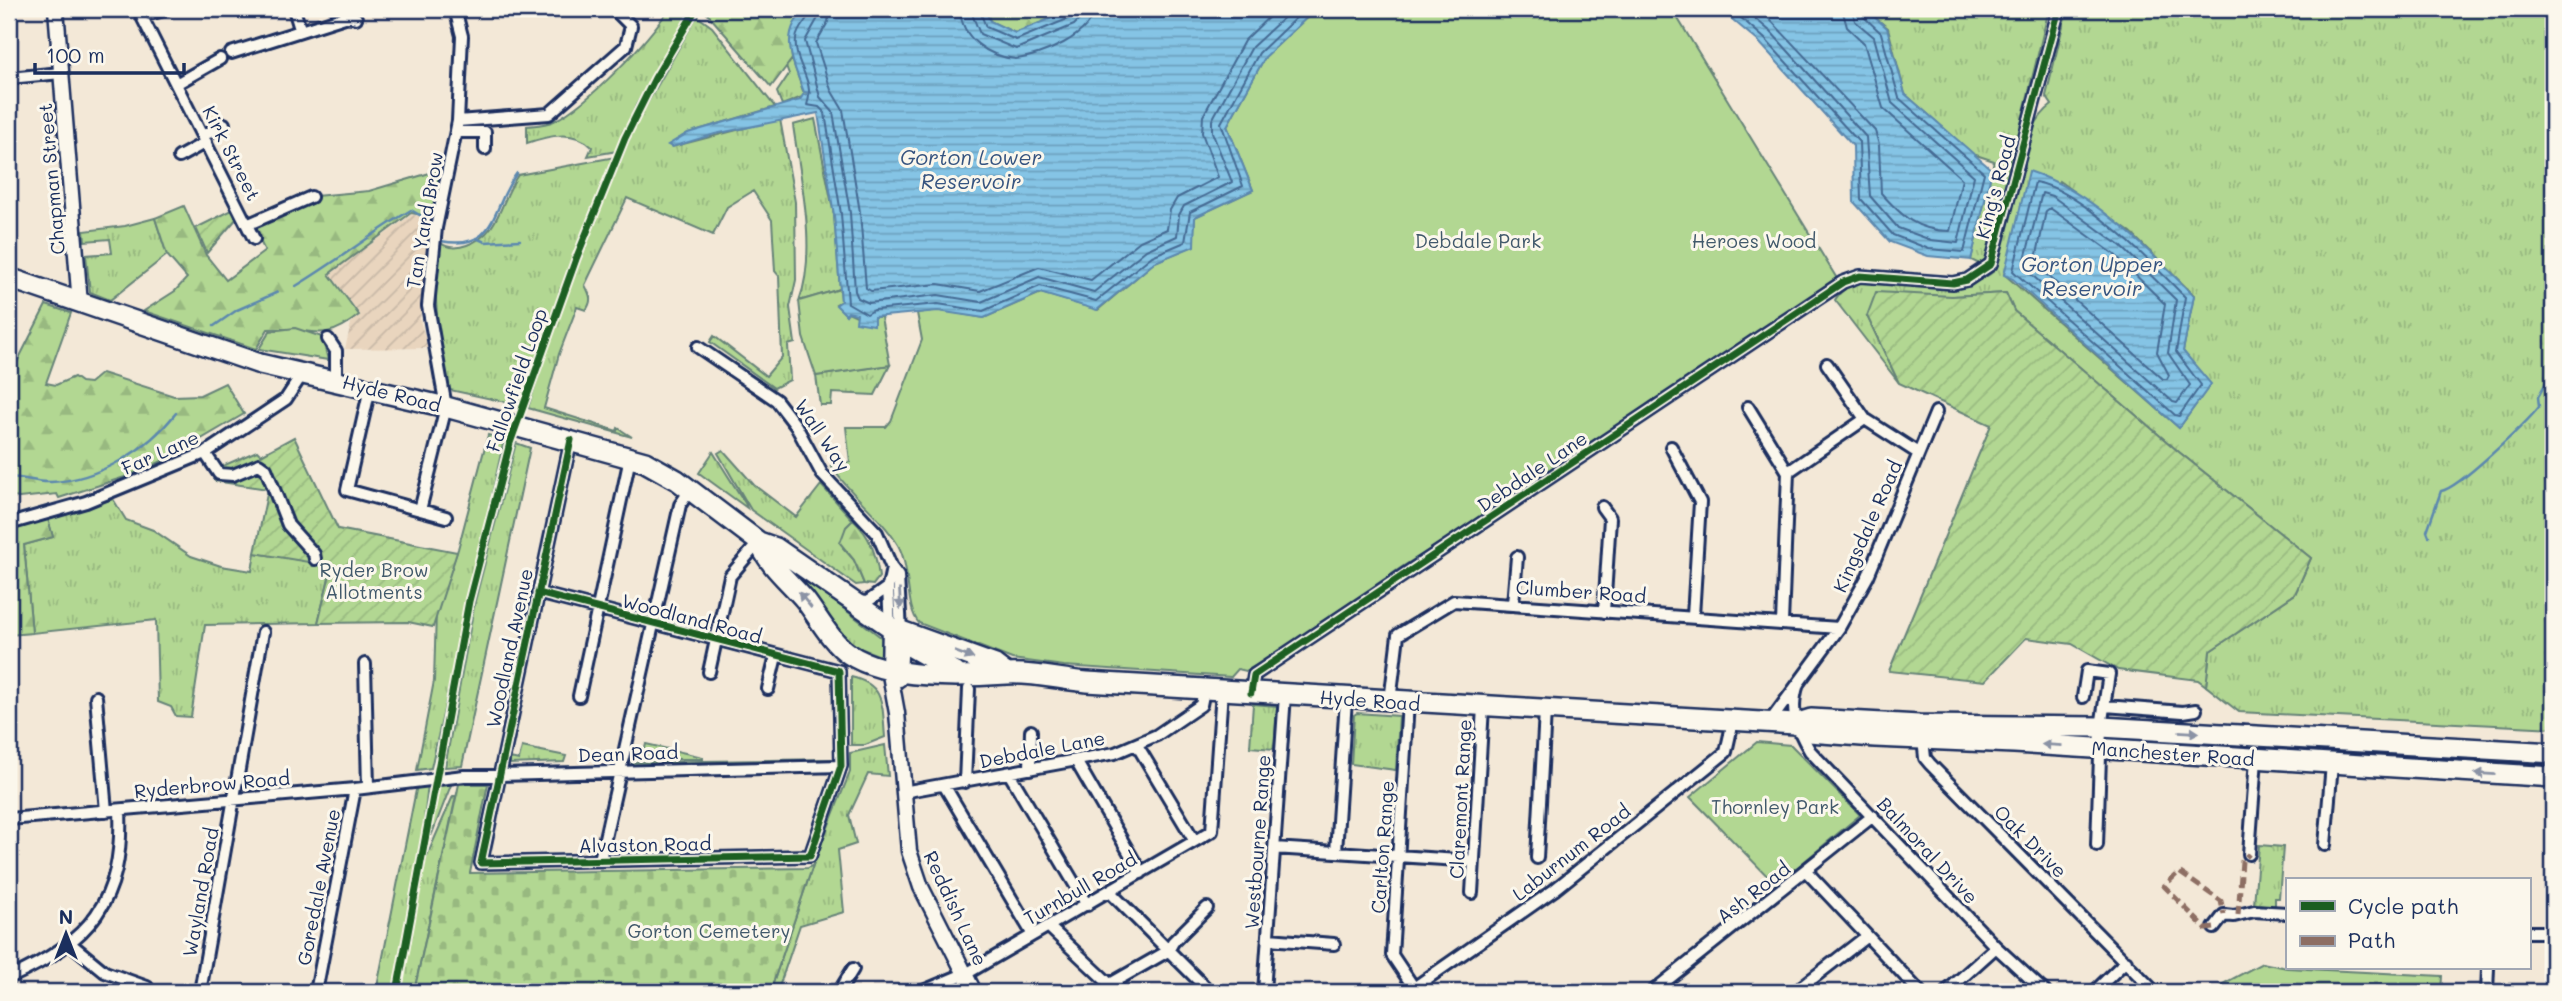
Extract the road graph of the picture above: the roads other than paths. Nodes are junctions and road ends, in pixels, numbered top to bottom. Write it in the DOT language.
graph roads {
  1 [pos="57,9"];
  2 [pos="167,9"];
  3 [pos="294,9"];
  4 [pos="455,9"];
  5 [pos="614,9"];
  6 [pos="2059,9"];
  7 [pos="140,13"];
  8 [pos="356,18"];
  9 [pos="300,29"];
  10 [pos="231,53"];
  11 [pos="220,59"];
  12 [pos="61,74"];
  13 [pos="9,78"];
  14 [pos="176,84"];
  15 [pos="224,124"];
  16 [pos="457,127"];
  17 [pos="204,139"];
  18 [pos="485,149"];
  19 [pos="179,157"];
  20 [pos="311,197"];
  21 [pos="248,224"];
  22 [pos="254,239"];
  23 [pos="9,278"];
  24 [pos="1843,282"];
  25 [pos="80,303"];
  26 [pos="328,339"];
  27 [pos="698,347"];
  28 [pos="1827,364"];
  29 [pos="303,373"];
  30 [pos="336,379"];
  31 [pos="370,388"];
  32 [pos="446,407"];
  33 [pos="1748,407"];
  34 [pos="1936,412"];
  35 [pos="1865,419"];
  36 [pos="570,440"];
  37 [pos="1671,447"];
  38 [pos="205,453"];
  39 [pos="1918,453"];
  40 [pos="630,457"];
  41 [pos="1788,472"];
  42 [pos="690,490"];
  43 [pos="1602,507"];
  44 [pos="420,510"];
  45 [pos="446,517"];
  46 [pos="9,524"];
  47 [pos="759,542"];
  48 [pos="1517,557"];
  49 [pos="315,559"];
  50 [pos="892,568"];
  51 [pos="888,587"];
  52 [pos="538,593"];
  53 [pos="864,602"];
  54 [pos="1513,604"];
  55 [pos="598,609"];
  56 [pos="1604,612"];
  57 [pos="1693,616"];
  58 [pos="1782,623"];
  59 [pos="655,624"];
  60 [pos="1839,628"];
  61 [pos="263,632"];
  62 [pos="897,633"];
  63 [pos="716,640"];
  64 [pos="776,656"];
  65 [pos="850,662"];
  66 [pos="365,664"];
  67 [pos="709,672"];
  68 [pos="889,673"];
  69 [pos="1007,674"];
  70 [pos="964,682"];
  71 [pos="1798,684"];
  72 [pos="768,689"];
  73 [pos="1213,690"];
  74 [pos="1251,693"];
  75 [pos="1285,695"];
  76 [pos="579,696"];
  77 [pos="96,697"];
  78 [pos="2083,697"];
  79 [pos="1346,699"];
  80 [pos="1399,702"];
  81 [pos="2105,706"];
  82 [pos="1483,707"];
  83 [pos="2196,710"];
  84 [pos="1545,711"];
  85 [pos="1733,721"];
  86 [pos="1769,723"];
  87 [pos="1795,724"];
  88 [pos="2101,727"];
  89 [pos="1031,732"];
  90 [pos="1923,739"];
  91 [pos="1137,745"];
  92 [pos="2458,747"];
  93 [pos="2101,748"];
  94 [pos="2553,753"];
  95 [pos="2256,759"];
  96 [pos="1076,761"];
  97 [pos="2332,764"];
  98 [pos="2553,765"];
  99 [pos="841,766"];
  100 [pos="1030,769"];
  101 [pos="621,770"];
  102 [pos="1009,773"];
  103 [pos="499,775"];
  104 [pos="2553,777"];
  105 [pos="417,780"];
  106 [pos="965,782"];
  107 [pos="944,785"];
  108 [pos="368,788"];
  109 [pos="355,789"];
  110 [pos="903,792"];
  111 [pos="234,798"];
  112 [pos="120,810"];
  113 [pos="106,811"];
  114 [pos="1873,817"];
  115 [pos="9,819"];
  116 [pos="1194,840"];
  117 [pos="2097,845"];
  118 [pos="2325,845"];
  119 [pos="1274,848"];
  120 [pos="1336,852"];
  121 [pos="2249,854"];
  122 [pos="1398,857"];
  123 [pos="1537,858"];
  124 [pos="600,860"];
  125 [pos="1474,861"];
  126 [pos="481,863"];
  127 [pos="1807,872"];
  128 [pos="1140,873"];
  129 [pos="1109,891"];
  130 [pos="1472,892"];
  131 [pos="1087,905"];
  132 [pos="1207,908"];
  133 [pos="2286,913"];
  134 [pos="1049,927"];
  135 [pos="2214,928"];
  136 [pos="2530,932"];
  137 [pos="2553,932"];
  138 [pos="1033,936"];
  139 [pos="1867,936"];
  140 [pos="1268,939"];
  141 [pos="71,944"];
  142 [pos="1334,944"];
  143 [pos="1996,947"];
  144 [pos="1168,951"];
  145 [pos="2126,961"];
  146 [pos="853,969"];
  147 [pos="2488,970"];
  148 [pos="964,974"];
  149 [pos="9,978"];
  150 [pos="147,987"];
  151 [pos="1114,988"];
  152 [pos="1411,990"];
  153 [pos="200,992"];
  154 [pos="316,992"];
  155 [pos="838,992"];
  156 [pos="921,992"];
  157 [pos="974,992"];
  158 [pos="1210,992"];
  159 [pos="1264,992"];
  160 [pos="1652,992"];
  161 [pos="1797,992"];
  162 [pos="1920,992"];
  163 [pos="1945,992"];
  164 [pos="2045,992"];
  165 [pos="2094,992"];
  166 [pos="2155,992"];
  167 [pos="2487,992"];
  1 -- 12 [label="main road, Chapman Street"];
  2 -- 7 [label="street"];
  3 -- 9 [label="street"];
  4 -- 16 [label="street, Tan Yard Brow"];
  5 -- 16 [label="street"];
  6 -- 24 [label="street, King's Road"];
  7 -- 14 [label="street, Kirk Street"];
  8 -- 9 [label="street"];
  9 -- 10 [label="street"];
  11 -- 14 [label="street"];
  12 -- 13 [label="street"];
  12 -- 25 [label="main road, Chapman Street"];
  14 -- 17 [label="street, Kirk Street"];
  15 -- 17 [label="street"];
  16 -- 18 [label="street"];
  16 -- 32 [label="street, Tan Yard Brow"];
  17 -- 19 [label="street"];
  17 -- 21 [label="street, Kirk Street"];
  20 -- 21 [label="street"];
  21 -- 22 [label="street, Kirk Street"];
  23 -- 25 [label="highway, Hyde Road"];
  24 -- 74 [label="street, Debdale Lane"];
  25 -- 29 [label="highway, Hyde Road"];
  26 -- 30 [label="street"];
  27 -- 50 [label="street, Wall Way"];
  28 -- 35 [label="street"];
  29 -- 30 [label="highway, Hyde Road"];
  29 -- 38 [label="street, Far Lane"];
  30 -- 31 [label="highway, Hyde Road"];
  31 -- 32 [label="highway, Hyde Road"];
  31 -- 44 [label="street"];
  32 -- 36 [label="highway, Hyde Road"];
  32 -- 44 [label="street"];
  33 -- 41 [label="street"];
  34 -- 39 [label="street, Kingsdale Road"];
  35 -- 39 [label="street"];
  35 -- 41 [label="street"];
  36 -- 40 [label="highway, Hyde Road"];
  36 -- 52 [label="street, Woodland Avenue"];
  37 -- 57 [label="street"];
  38 -- 46 [label="street, Far Lane"];
  38 -- 49 [label="street"];
  39 -- 60 [label="street, Kingsdale Road"];
  40 -- 42 [label="highway, Hyde Road"];
  40 -- 55 [label="street"];
  41 -- 58 [label="street"];
  42 -- 47 [label="highway, Hyde Road"];
  42 -- 59 [label="street"];
  43 -- 56 [label="street"];
  44 -- 45 [label="street"];
  47 -- 53 [label="highway, Hyde Road"];
  47 -- 63 [label="street"];
  65 -- 47 [label="highway, Hyde Road, one-way"];
  48 -- 54 [label="street"];
  50 -- 51 [label="street, Wall Way"];
  50 -- 62 [label="street, Wall Way, one-way"];
  51 -- 53 [label="street"];
  51 -- 62 [label="street, Wall Way"];
  52 -- 55 [label="street, Woodland Road"];
  52 -- 103 [label="street, Woodland Avenue"];
  53 -- 62 [label="highway, Hyde Road"];
  54 -- 56 [label="street, Clumber Road"];
  54 -- 80 [label="street, Clumber Road"];
  55 -- 59 [label="street, Woodland Road"];
  55 -- 76 [label="street"];
  56 -- 57 [label="street, Clumber Road"];
  57 -- 58 [label="street, Clumber Road"];
  58 -- 60 [label="street, Clumber Road"];
  59 -- 63 [label="street, Woodland Road"];
  59 -- 101 [label="street"];
  60 -- 71 [label="street, Kingsdale Road"];
  61 -- 111 [label="street, Wayland Road"];
  62 -- 68 [label="main road, Wall Way"];
  62 -- 69 [label="highway, Hyde Road, one-way"];
  62 -- 70 [label="highway"];
  63 -- 64 [label="street, Woodland Road"];
  63 -- 67 [label="street"];
  64 -- 65 [label="street, Woodland Road"];
  64 -- 72 [label="street"];
  65 -- 68 [label="highway, Hyde Road"];
  65 -- 99 [label="street"];
  66 -- 108 [label="street"];
  68 -- 70 [label="highway, Hyde Road"];
  68 -- 110 [label="main road, Reddish Lane"];
  69 -- 70 [label="highway, Hyde Road"];
  69 -- 73 [label="highway, Hyde Road"];
  70 -- 106 [label="street"];
  71 -- 86 [label="street, Kingsdale Road"];
  71 -- 87 [label="street"];
  73 -- 74 [label="highway, Hyde Road"];
  73 -- 91 [label="street, Debdale Lane"];
  73 -- 116 [label="street, Turnbull Road"];
  74 -- 75 [label="highway, Hyde Road"];
  75 -- 79 [label="highway, Hyde Road"];
  75 -- 119 [label="street, Westbourne Range"];
  77 -- 113 [label="street"];
  78 -- 81 [label="street"];
  79 -- 80 [label="highway, Hyde Road"];
  79 -- 120 [label="street"];
  80 -- 82 [label="highway, Hyde Road"];
  80 -- 122 [label="street, Carlton Range"];
  81 -- 83 [label="street"];
  81 -- 88 [label="street"];
  82 -- 84 [label="highway, Hyde Road"];
  82 -- 125 [label="street, Claremont Range"];
  84 -- 85 [label="highway, Hyde Road"];
  84 -- 123 [label="street"];
  85 -- 86 [label="highway, Manchester Road"];
  85 -- 152 [label="street, Laburnum Road"];
  86 -- 87 [label="highway, Manchester Road"];
  87 -- 88 [label="highway, Manchester Road"];
  87 -- 90 [label="highway, Manchester Road"];
  87 -- 114 [label="street, Balmoral Drive"];
  88 -- 92 [label="highway, Manchester Road, one-way"];
  88 -- 93 [label="street"];
  89 -- 100 [label="street"];
  93 -- 90 [label="highway, Manchester Road, one-way"];
  90 -- 145 [label="street, Oak Drive"];
  91 -- 96 [label="street, Debdale Lane"];
  91 -- 116 [label="street"];
  92 -- 94 [label="highway, Manchester Road"];
  92 -- 98 [label="highway"];
  93 -- 95 [label="highway, Manchester Road"];
  93 -- 117 [label="street"];
  95 -- 97 [label="highway, Manchester Road"];
  95 -- 121 [label="street"];
  96 -- 100 [label="street, Debdale Lane"];
  96 -- 128 [label="street"];
  104 -- 97 [label="highway, Manchester Road, one-way"];
  97 -- 118 [label="street"];
  99 -- 101 [label="street, Dean Road"];
  99 -- 124 [label="street, Alvaston Road"];
  100 -- 102 [label="street, Debdale Lane"];
  101 -- 103 [label="street, Dean Road"];
  101 -- 124 [label="street"];
  102 -- 106 [label="street, Debdale Lane"];
  102 -- 131 [label="street"];
  103 -- 105 [label="street, Dean Road"];
  103 -- 126 [label="street, Woodland Avenue"];
  105 -- 108 [label="street, Ryderbrow Road"];
  106 -- 107 [label="street, Debdale Lane"];
  107 -- 110 [label="street, Debdale Lane"];
  107 -- 138 [label="street"];
  108 -- 109 [label="street, Ryderbrow Road"];
  109 -- 111 [label="street, Ryderbrow Road"];
  109 -- 154 [label="street, Goredale Avenue"];
  110 -- 148 [label="main road, Reddish Lane"];
  111 -- 112 [label="street, Ryderbrow Road"];
  111 -- 153 [label="street, Wayland Road"];
  112 -- 113 [label="street, Ryderbrow Road"];
  112 -- 141 [label="street"];
  113 -- 115 [label="street, Ryderbrow Road"];
  114 -- 127 [label="street, Ash Road"];
  114 -- 143 [label="street, Balmoral Drive"];
  116 -- 128 [label="street, Turnbull Road"];
  119 -- 120 [label="street"];
  119 -- 140 [label="street, Westbourne Range"];
  120 -- 122 [label="street"];
  122 -- 125 [label="street"];
  122 -- 152 [label="street, Carlton Range"];
  124 -- 126 [label="street, Alvaston Road"];
  125 -- 130 [label="street, Claremont Range"];
  127 -- 139 [label="street"];
  127 -- 160 [label="street, Ash Road"];
  128 -- 129 [label="street, Turnbull Road"];
  129 -- 131 [label="street, Turnbull Road"];
  129 -- 144 [label="street"];
  131 -- 134 [label="street, Turnbull Road"];
  132 -- 144 [label="street"];
  133 -- 135 [label="street"];
  134 -- 138 [label="street, Turnbull Road"];
  134 -- 151 [label="street"];
  136 -- 137 [label="street"];
  138 -- 148 [label="street, Turnbull Road"];
  139 -- 161 [label="street"];
  139 -- 162 [label="street"];
  140 -- 142 [label="street"];
  140 -- 159 [label="street, Westbourne Range"];
  141 -- 149 [label="street"];
  141 -- 150 [label="street"];
  143 -- 163 [label="street"];
  143 -- 164 [label="street, Balmoral Drive"];
  144 -- 151 [label="street"];
  144 -- 158 [label="street"];
  145 -- 165 [label="street"];
  145 -- 166 [label="street, Oak Drive"];
  146 -- 155 [label="street"];
  147 -- 167 [label="street"];
  148 -- 156 [label="street, Turnbull Road"];
  148 -- 157 [label="main road, Reddish Lane"];
}
